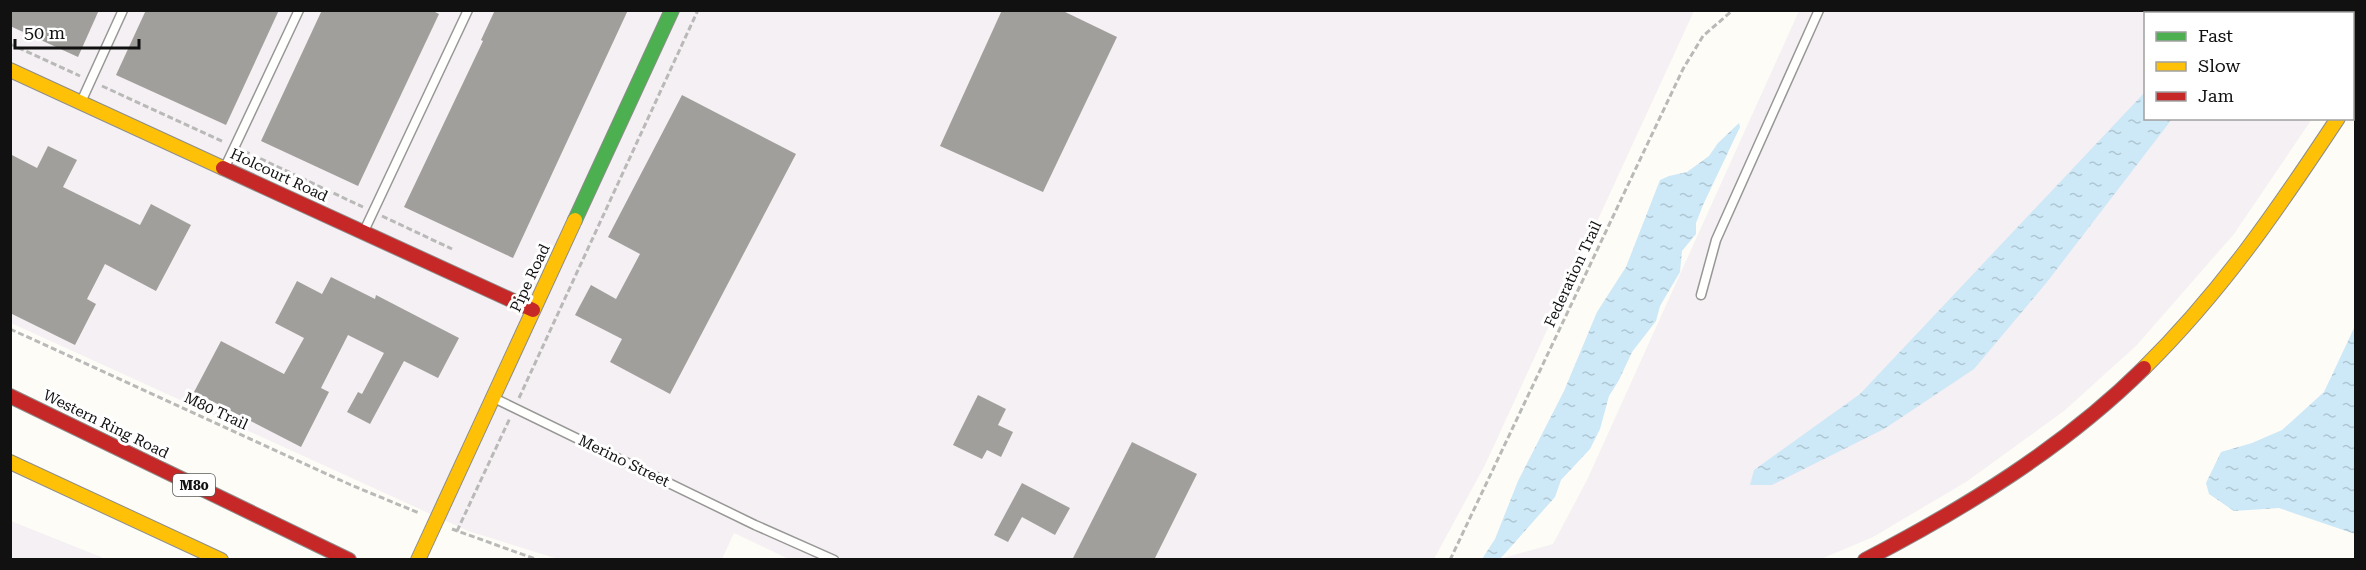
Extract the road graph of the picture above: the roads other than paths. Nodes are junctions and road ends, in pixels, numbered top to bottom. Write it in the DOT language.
graph roads {
  1 [pos="123,10"];
  2 [pos="299,10"];
  3 [pos="468,10"];
  4 [pos="672,10"];
  5 [pos="1819,10"];
  6 [pos="10,70"];
  7 [pos="80,102"];
  8 [pos="2337,120"];
  9 [pos="224,168"];
  10 [pos="364,233"];
  11 [pos="1701,296"];
  12 [pos="533,310"];
  13 [pos="10,396"];
  14 [pos="493,398"];
  15 [pos="10,462"];
  16 [pos="221,560"];
  17 [pos="349,560"];
  18 [pos="418,560"];
  19 [pos="834,560"];
  20 [pos="1865,560"];
  1 -- 7 [label="lane"];
  2 -- 9 [label="lane"];
  3 -- 10 [label="lane"];
  4 -- 12 [label="main road, Pipe Road"];
  5 -- 11 [label="lane"];
  6 -- 7 [label="main road, Holcourt Road"];
  7 -- 9 [label="main road, Holcourt Road"];
  8 -- 20 [label="main road"];
  9 -- 10 [label="main road, Holcourt Road"];
  10 -- 12 [label="main road, Holcourt Road"];
  12 -- 14 [label="main road, Pipe Road"];
  13 -- 17 [label="main road, Western Ring Road / M80"];
  14 -- 18 [label="main road, Pipe Road"];
  14 -- 19 [label="lane, Merino Street"];
  15 -- 16 [label="main road"];
}
